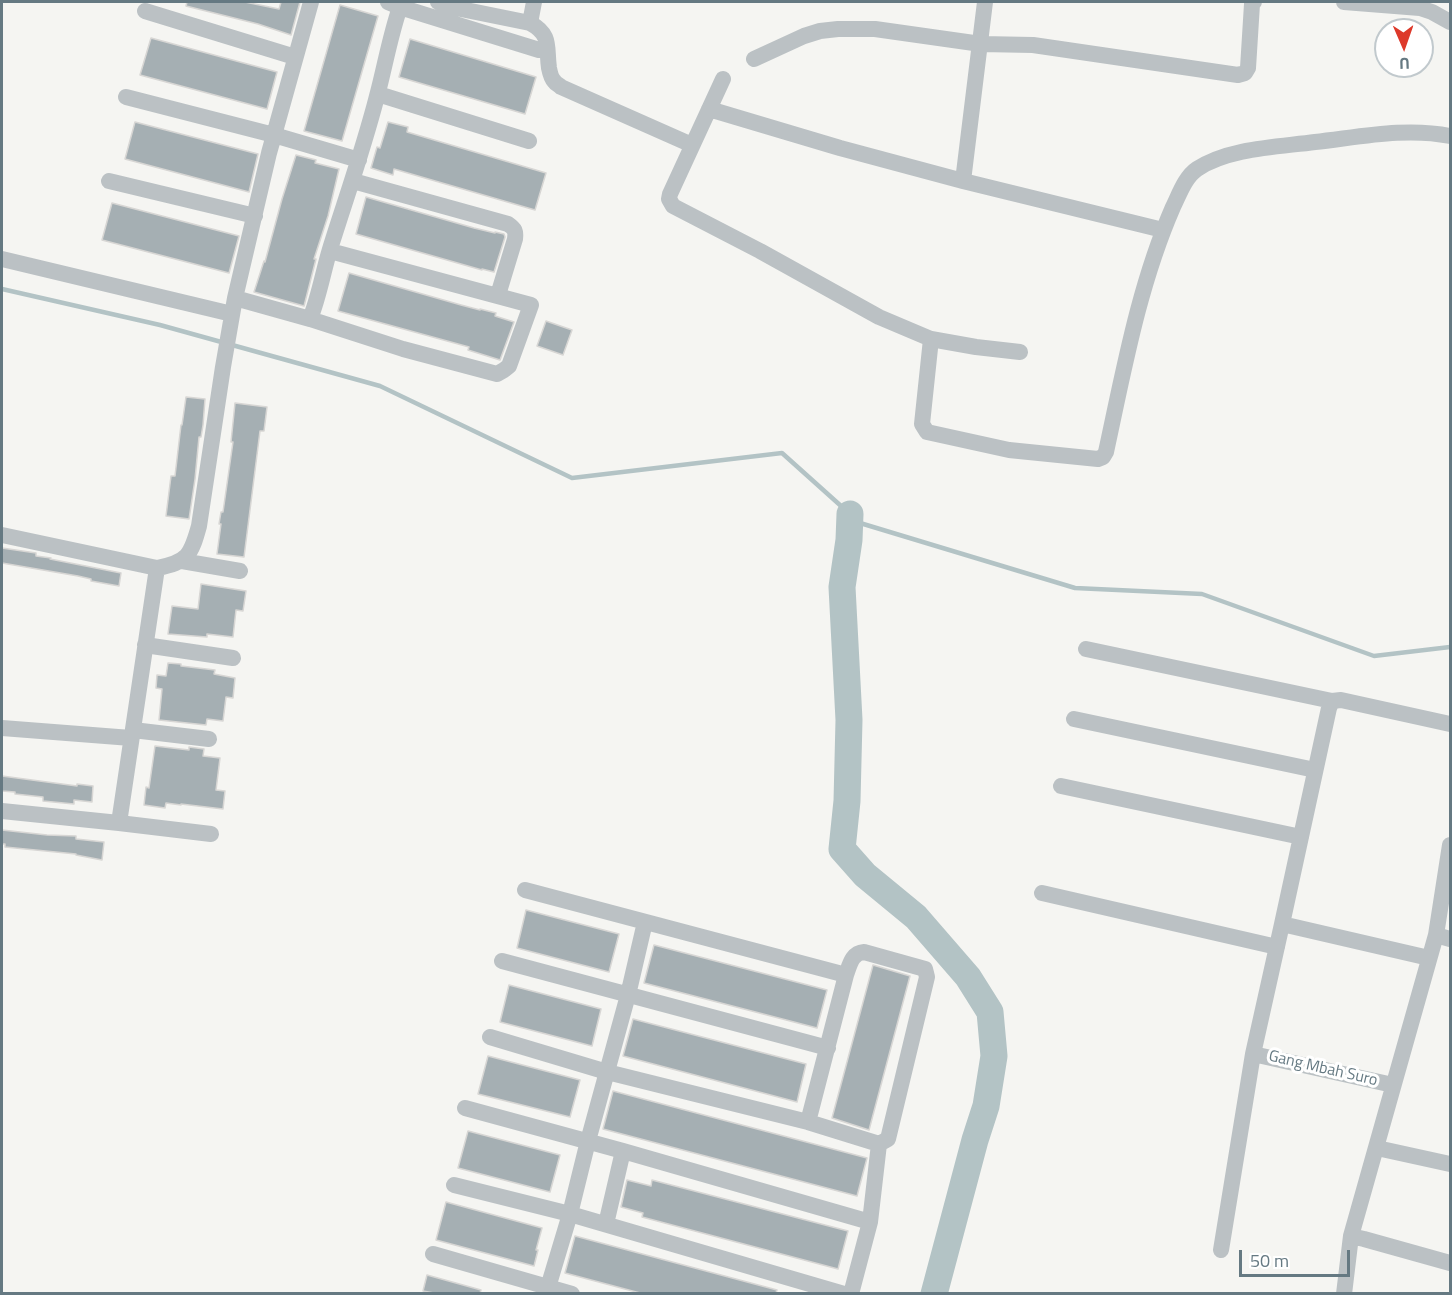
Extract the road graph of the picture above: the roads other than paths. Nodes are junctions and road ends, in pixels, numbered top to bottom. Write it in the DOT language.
graph roads {
  1 [pos="311,2"];
  2 [pos="438,2"];
  3 [pos="534,2"];
  4 [pos="985,2"];
  5 [pos="1254,2"];
  6 [pos="1344,2"];
  7 [pos="394,4"];
  8 [pos="456,4"];
  9 [pos="145,11"];
  10 [pos="1450,22"];
  11 [pos="530,23"];
  12 [pos="981,44"];
  13 [pos="538,50"];
  14 [pos="295,57"];
  15 [pos="754,59"];
  16 [pos="723,79"];
  17 [pos="378,94"];
  18 [pos="126,97"];
  19 [pos="709,109"];
  20 [pos="274,135"];
  21 [pos="1450,136"];
  22 [pos="529,141"];
  23 [pos="692,145"];
  24 [pos="359,160"];
  25 [pos="109,181"];
  26 [pos="353,181"];
  27 [pos="963,181"];
  28 [pos="255,216"];
  29 [pos="1163,230"];
  30 [pos="330,251"];
  31 [pos="2,259"];
  32 [pos="498,295"];
  33 [pos="232,314"];
  34 [pos="310,319"];
  35 [pos="931,339"];
  36 [pos="1020,352"];
  37 [pos="2,535"];
  38 [pos="182,561"];
  39 [pos="157,568"];
  40 [pos="240,571"];
  41 [pos="145,645"];
  42 [pos="1086,649"];
  43 [pos="233,658"];
  44 [pos="1332,701"];
  45 [pos="1074,719"];
  46 [pos="1450,724"];
  47 [pos="2,728"];
  48 [pos="132,734"];
  49 [pos="209,739"];
  50 [pos="1316,770"];
  51 [pos="1061,786"];
  52 [pos="2,811"];
  53 [pos="119,823"];
  54 [pos="211,834"];
  55 [pos="1301,837"];
  56 [pos="1450,845"];
  57 [pos="525,890"];
  58 [pos="1042,893"];
  59 [pos="645,922"];
  60 [pos="1282,924"];
  61 [pos="1443,937"];
  62 [pos="1277,947"];
  63 [pos="1429,958"];
  64 [pos="502,961"];
  65 [pos="846,975"];
  66 [pos="628,995"];
  67 [pos="490,1037"];
  68 [pos="828,1048"];
  69 [pos="1253,1054"];
  70 [pos="607,1072"];
  71 [pos="1393,1085"];
  72 [pos="465,1108"];
  73 [pos="808,1122"];
  74 [pos="588,1141"];
  75 [pos="879,1144"];
  76 [pos="1377,1148"];
  77 [pos="623,1151"];
  78 [pos="1450,1164"];
  79 [pos="454,1185"];
  80 [pos="570,1214"];
  81 [pos="870,1222"];
  82 [pos="606,1224"];
  83 [pos="1351,1236"];
  84 [pos="1221,1250"];
  85 [pos="433,1254"];
  86 [pos="1450,1263"];
  87 [pos="547,1290"];
  88 [pos="572,1293"];
  89 [pos="844,1293"];
  90 [pos="851,1293"];
  91 [pos="1344,1293"];
  1 -- 14 [label="street"];
  2 -- 8 [label="street"];
  3 -- 11 [label="street"];
  4 -- 12 [label="street"];
  5 -- 12 [label="street"];
  6 -- 10 [label="street"];
  7 -- 13 [label="street"];
  7 -- 17 [label="street"];
  8 -- 11 [label="street"];
  9 -- 14 [label="street"];
  11 -- 23 [label="street"];
  12 -- 15 [label="street"];
  12 -- 27 [label="street"];
  14 -- 20 [label="street"];
  16 -- 19 [label="street"];
  17 -- 22 [label="street"];
  17 -- 24 [label="street"];
  18 -- 20 [label="street"];
  19 -- 23 [label="street"];
  19 -- 27 [label="street"];
  20 -- 24 [label="street"];
  20 -- 28 [label="street"];
  21 -- 29 [label="street"];
  23 -- 35 [label="street"];
  24 -- 26 [label="street"];
  25 -- 28 [label="street"];
  26 -- 30 [label="street"];
  26 -- 32 [label="street"];
  27 -- 29 [label="street"];
  28 -- 33 [label="street"];
  29 -- 35 [label="street"];
  30 -- 32 [label="street"];
  30 -- 34 [label="street"];
  31 -- 33 [label="street"];
  32 -- 34 [label="street"];
  33 -- 34 [label="street"];
  33 -- 38 [label="street"];
  35 -- 36 [label="street"];
  37 -- 39 [label="street"];
  38 -- 39 [label="street"];
  38 -- 40 [label="street"];
  39 -- 41 [label="street"];
  41 -- 43 [label="street"];
  41 -- 48 [label="street"];
  42 -- 44 [label="street"];
  44 -- 46 [label="street"];
  44 -- 50 [label="street"];
  45 -- 50 [label="street"];
  47 -- 48 [label="street"];
  48 -- 49 [label="street"];
  48 -- 53 [label="street"];
  50 -- 55 [label="street"];
  51 -- 55 [label="street"];
  52 -- 53 [label="street"];
  53 -- 54 [label="street"];
  55 -- 60 [label="street"];
  56 -- 61 [label="street"];
  57 -- 59 [label="street"];
  58 -- 62 [label="street"];
  59 -- 65 [label="street"];
  59 -- 66 [label="street"];
  60 -- 62 [label="street"];
  60 -- 63 [label="street"];
  61 -- 63 [label="street"];
  62 -- 69 [label="street"];
  63 -- 71 [label="street"];
  64 -- 66 [label="street"];
  65 -- 68 [label="street"];
  65 -- 75 [label="street"];
  66 -- 68 [label="street"];
  66 -- 70 [label="street"];
  67 -- 70 [label="street"];
  68 -- 73 [label="street"];
  69 -- 71 [label="street, Gang Mbah Suro"];
  69 -- 84 [label="street"];
  70 -- 73 [label="street"];
  70 -- 74 [label="street"];
  71 -- 76 [label="street"];
  72 -- 74 [label="street"];
  73 -- 75 [label="street"];
  74 -- 77 [label="street"];
  74 -- 80 [label="street"];
  75 -- 81 [label="street"];
  76 -- 78 [label="street"];
  76 -- 83 [label="street"];
  77 -- 81 [label="street"];
  77 -- 82 [label="street"];
  79 -- 80 [label="street"];
  80 -- 82 [label="street"];
  80 -- 87 [label="street"];
  81 -- 90 [label="street"];
  82 -- 89 [label="street"];
  83 -- 86 [label="street"];
  83 -- 91 [label="street"];
  85 -- 87 [label="street"];
  87 -- 88 [label="street"];
}
